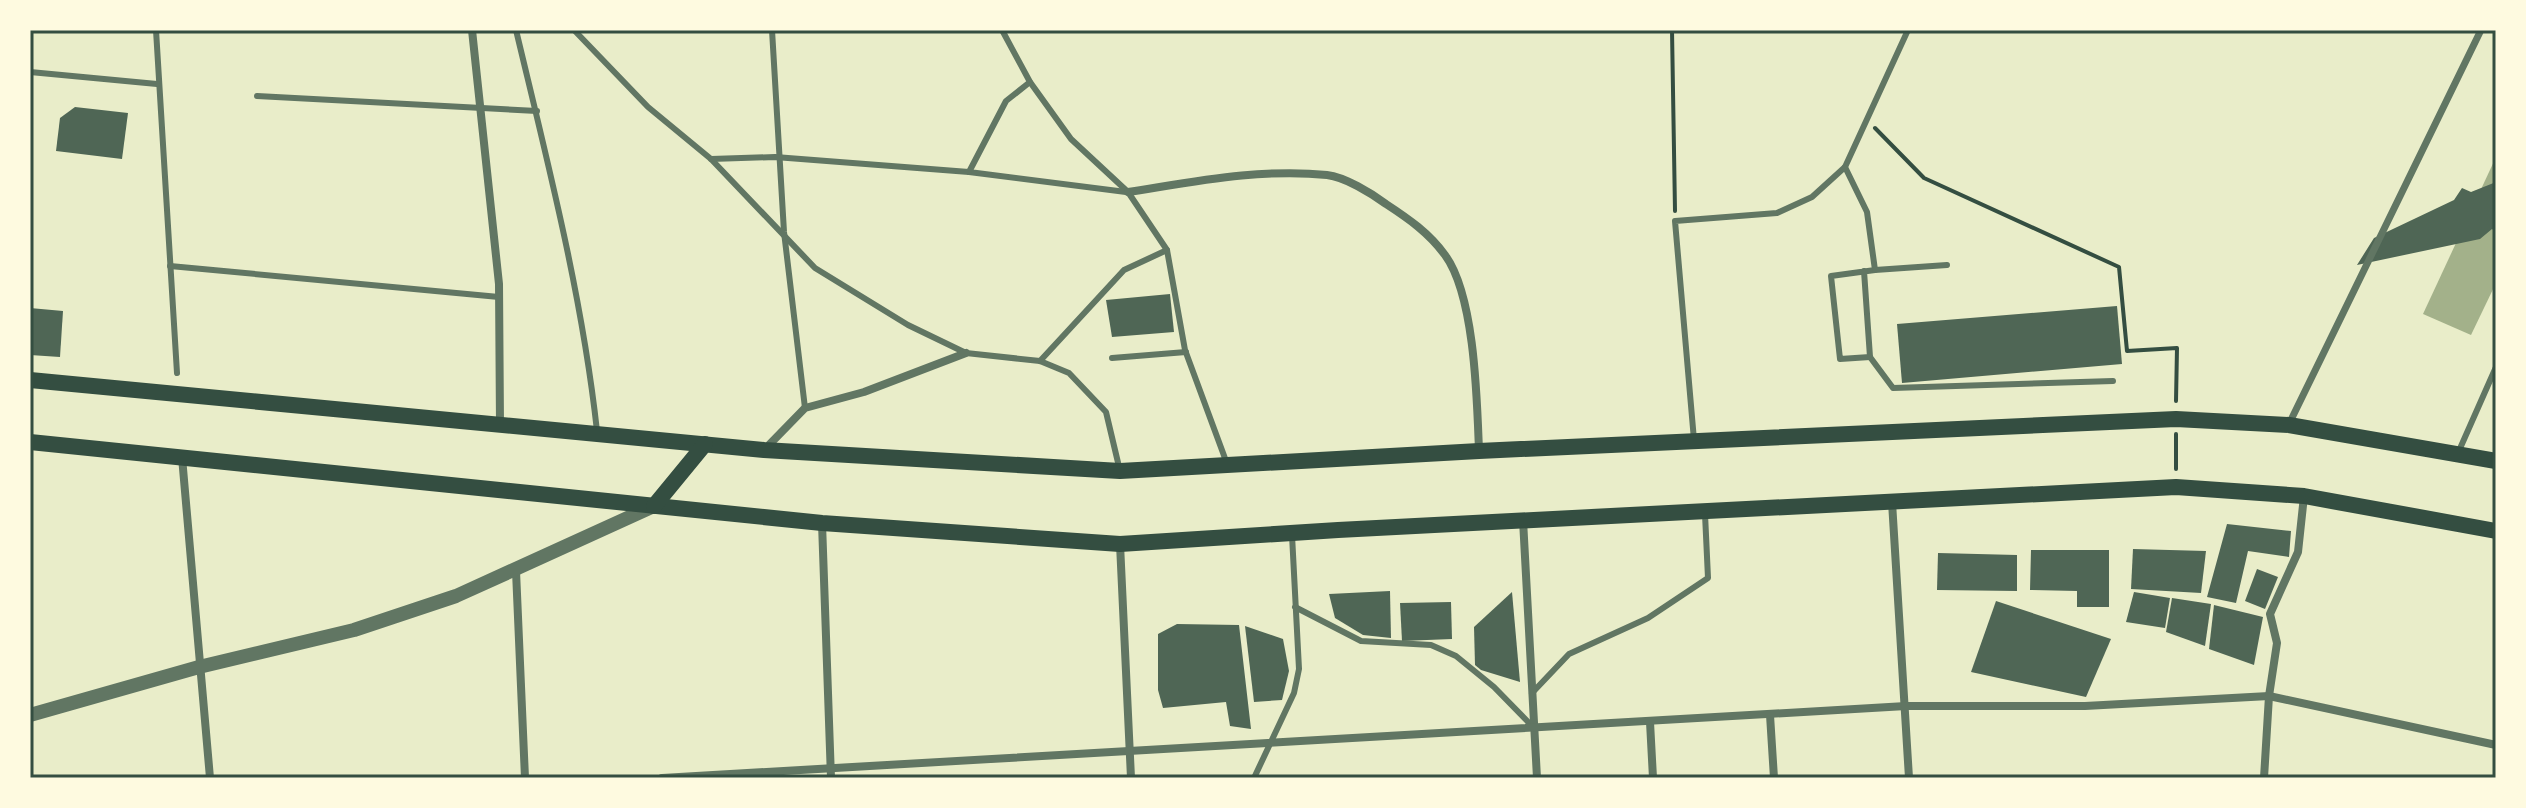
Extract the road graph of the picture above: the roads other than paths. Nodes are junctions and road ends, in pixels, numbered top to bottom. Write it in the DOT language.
graph roads {
  1 [pos="156,30"];
  2 [pos="472,30"];
  3 [pos="516,30"];
  4 [pos="574,30"];
  5 [pos="772,30"];
  6 [pos="1002,30"];
  7 [pos="1908,30"];
  8 [pos="2481,30"];
  9 [pos="30,72"];
  10 [pos="1030,82"];
  11 [pos="157,84"];
  12 [pos="257,96"];
  13 [pos="481,110"];
  14 [pos="537,111"];
  15 [pos="779,157"];
  16 [pos="711,159"];
  17 [pos="1845,167"];
  18 [pos="969,172"];
  19 [pos="1128,192"];
  20 [pos="784,232"];
  21 [pos="1167,250"];
  22 [pos="1947,265"];
  23 [pos="170,266"];
  24 [pos="1875,270"];
  25 [pos="1864,271"];
  26 [pos="499,297"];
  27 [pos="1186,352"];
  28 [pos="966,353"];
  29 [pos="1870,357"];
  30 [pos="1112,358"];
  31 [pos="1040,361"];
  32 [pos="2496,367"];
  33 [pos="177,373"];
  34 [pos="30,380"];
  35 [pos="2113,381"];
  36 [pos="805,408"];
  37 [pos="500,425"];
  38 [pos="2289,425"];
  39 [pos="598,435"];
  40 [pos="1694,441"];
  41 [pos="30,442"];
  42 [pos="705,444"];
  43 [pos="764,450"];
  44 [pos="1479,451"];
  45 [pos="2458,453"];
  46 [pos="182,457"];
  47 [pos="2496,461"];
  48 [pos="1227,465"];
  49 [pos="1120,471"];
  50 [pos="2304,496"];
  51 [pos="1892,502"];
  52 [pos="654,506"];
  53 [pos="1705,511"];
  54 [pos="1523,520"];
  55 [pos="822,523"];
  56 [pos="2496,531"];
  57 [pos="1291,534"];
  58 [pos="1120,544"];
  59 [pos="516,571"];
  60 [pos="1295,607"];
  61 [pos="199,667"];
  62 [pos="1532,693"];
  63 [pos="2269,696"];
  64 [pos="1906,706"];
  65 [pos="30,715"];
  66 [pos="1770,715"];
  67 [pos="1650,722"];
  68 [pos="1534,728"];
  69 [pos="1272,743"];
  70 [pos="2496,745"];
  71 [pos="1130,752"];
  72 [pos="831,774"];
  73 [pos="210,778"];
  74 [pos="525,778"];
  75 [pos="662,778"];
  76 [pos="1131,778"];
  77 [pos="1254,778"];
  78 [pos="1537,778"];
  79 [pos="1653,778"];
  80 [pos="1774,778"];
  81 [pos="1909,778"];
  82 [pos="2264,778"];
  1 -- 11 [label="lane"];
  2 -- 13 [label="street"];
  3 -- 14 [label="lane"];
  4 -- 16 [label="lane"];
  5 -- 15 [label="lane"];
  6 -- 10 [label="lane"];
  7 -- 17 [label="lane"];
  8 -- 38 [label="street"];
  9 -- 11 [label="lane"];
  10 -- 18 [label="lane"];
  10 -- 19 [label="lane"];
  11 -- 23 [label="lane"];
  12 -- 13 [label="lane"];
  13 -- 14 [label="lane"];
  13 -- 26 [label="street"];
  14 -- 39 [label="lane"];
  15 -- 16 [label="lane"];
  15 -- 18 [label="lane"];
  15 -- 20 [label="lane"];
  16 -- 20 [label="lane"];
  17 -- 24 [label="lane"];
  17 -- 40 [label="lane"];
  18 -- 19 [label="lane"];
  19 -- 21 [label="lane"];
  19 -- 44 [label="street"];
  20 -- 28 [label="lane"];
  20 -- 36 [label="lane"];
  21 -- 27 [label="lane"];
  21 -- 31 [label="lane"];
  22 -- 24 [label="lane"];
  23 -- 26 [label="lane"];
  23 -- 33 [label="lane"];
  24 -- 25 [label="lane"];
  25 -- 29 [label="lane"];
  25 -- 29 [label="lane"];
  26 -- 37 [label="street"];
  27 -- 30 [label="lane"];
  27 -- 48 [label="lane"];
  28 -- 31 [label="lane"];
  28 -- 36 [label="street"];
  29 -- 35 [label="lane"];
  31 -- 49 [label="lane"];
  32 -- 45 [label="lane"];
  34 -- 37 [label="main road"];
  36 -- 43 [label="street"];
  37 -- 39 [label="main road"];
  38 -- 40 [label="main road"];
  38 -- 45 [label="main road"];
  39 -- 42 [label="main road"];
  40 -- 44 [label="main road"];
  41 -- 46 [label="main road"];
  42 -- 43 [label="main road"];
  42 -- 52 [label="main road"];
  43 -- 49 [label="main road"];
  44 -- 48 [label="main road"];
  45 -- 47 [label="main road"];
  46 -- 52 [label="main road"];
  46 -- 61 [label="street"];
  48 -- 49 [label="main road"];
  50 -- 51 [label="main road"];
  50 -- 56 [label="main road"];
  50 -- 63 [label="street"];
  51 -- 53 [label="main road"];
  51 -- 64 [label="street"];
  52 -- 55 [label="main road"];
  52 -- 59 [label="street"];
  53 -- 54 [label="main road"];
  53 -- 62 [label="lane"];
  54 -- 57 [label="main road"];
  54 -- 62 [label="street"];
  55 -- 58 [label="main road"];
  55 -- 72 [label="street"];
  57 -- 58 [label="main road"];
  57 -- 60 [label="lane"];
  58 -- 71 [label="street"];
  59 -- 61 [label="street"];
  59 -- 74 [label="street"];
  60 -- 68 [label="lane"];
  60 -- 69 [label="lane"];
  61 -- 65 [label="street"];
  61 -- 73 [label="street"];
  62 -- 68 [label="street"];
  63 -- 64 [label="street"];
  63 -- 70 [label="street"];
  63 -- 82 [label="street"];
  64 -- 66 [label="street"];
  64 -- 81 [label="street"];
  66 -- 67 [label="street"];
  66 -- 80 [label="street"];
  67 -- 68 [label="street"];
  67 -- 79 [label="street"];
  68 -- 69 [label="street"];
  68 -- 78 [label="street"];
  69 -- 71 [label="street"];
  69 -- 77 [label="lane"];
  71 -- 72 [label="street"];
  71 -- 76 [label="street"];
  72 -- 75 [label="street"];
}
